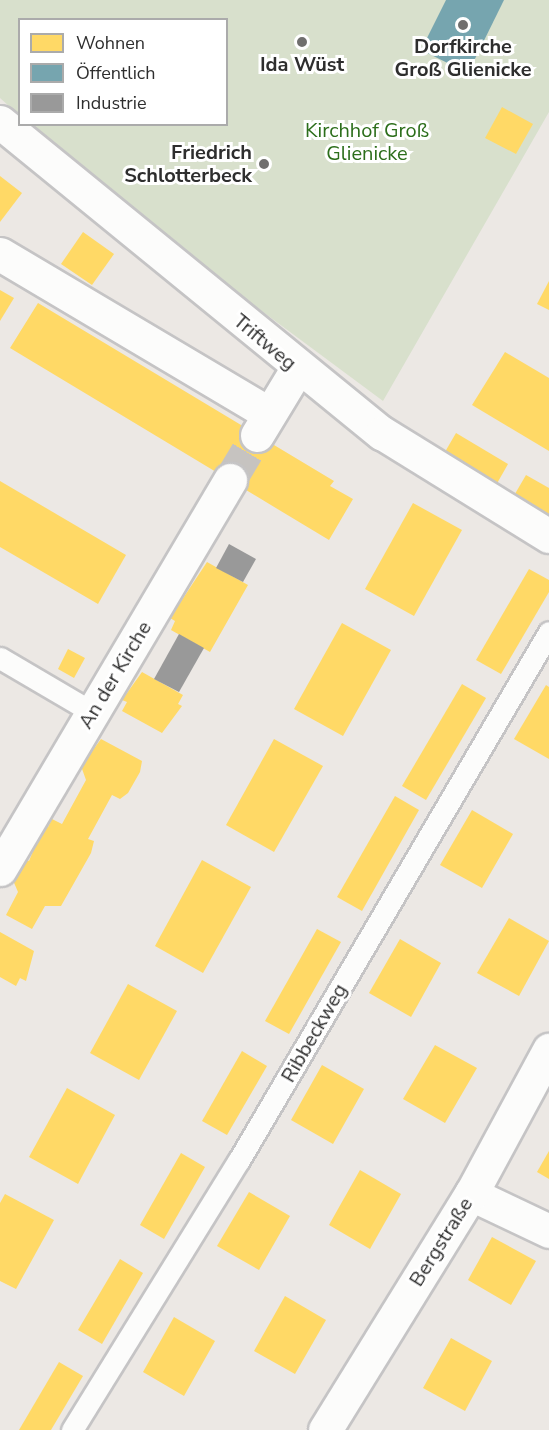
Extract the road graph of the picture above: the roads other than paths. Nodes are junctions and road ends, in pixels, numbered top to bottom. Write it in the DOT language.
graph roads {
  1 [pos="0,122"];
  2 [pos="0,254"];
  3 [pos="297,369"];
  4 [pos="230,480"];
  5 [pos="549,536"];
  6 [pos="549,632"];
  7 [pos="0,658"];
  8 [pos="92,712"];
  9 [pos="0,869"];
  10 [pos="549,1050"];
  11 [pos="471,1194"];
  12 [pos="549,1231"];
  13 [pos="72,1430"];
  14 [pos="325,1430"];
  1 -- 3 [label="street, Triftweg"];
  2 -- 3 [label="street"];
  3 -- 5 [label="street, Triftweg"];
  4 -- 8 [label="street, An der Kirche"];
  6 -- 13 [label="lane, Ribbeckweg"];
  7 -- 8 [label="lane"];
  8 -- 9 [label="street, An der Kirche"];
  10 -- 11 [label="street, Bergstraße"];
  11 -- 12 [label="street"];
  11 -- 14 [label="street, Bergstraße"];
}
